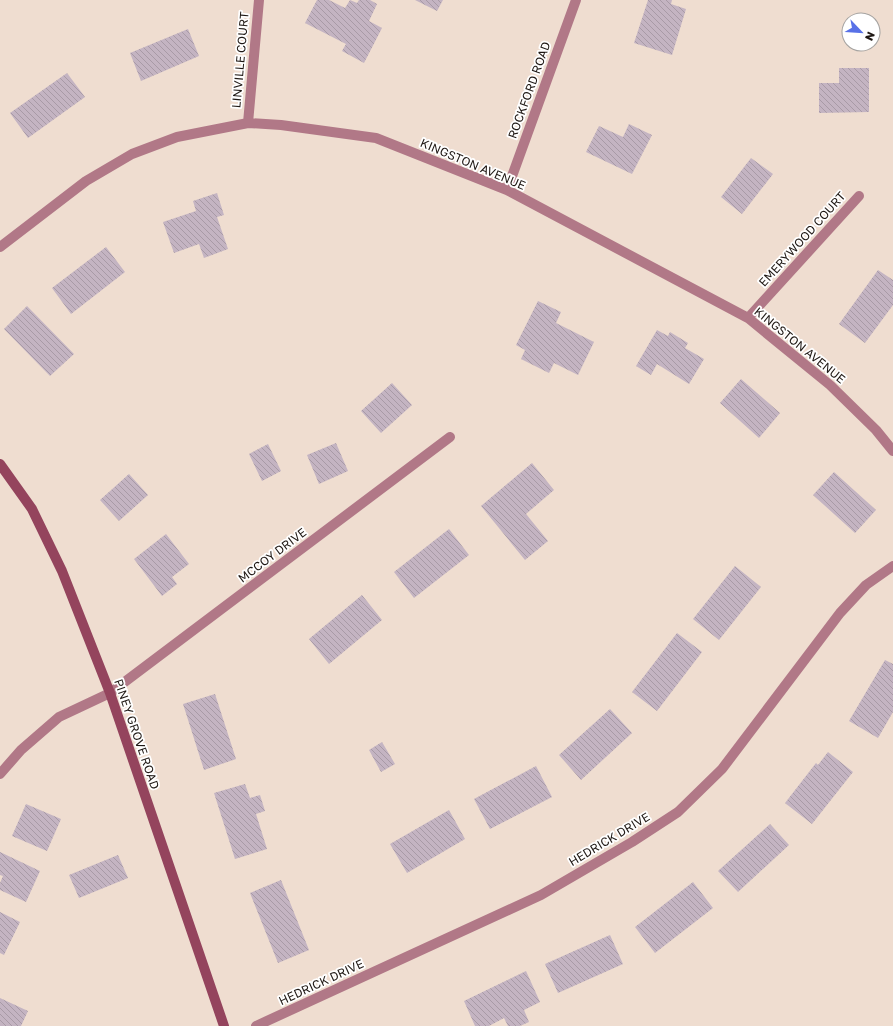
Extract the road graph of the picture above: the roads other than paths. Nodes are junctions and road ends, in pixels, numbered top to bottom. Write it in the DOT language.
graph roads {
  1 [pos="259,0"];
  2 [pos="576,0"];
  3 [pos="248,123"];
  4 [pos="507,190"];
  5 [pos="859,196"];
  6 [pos="0,248"];
  7 [pos="748,318"];
  8 [pos="450,437"];
  9 [pos="893,451"];
  10 [pos="0,464"];
  11 [pos="893,566"];
  12 [pos="110,693"];
  13 [pos="0,774"];
  14 [pos="224,1026"];
  15 [pos="256,1026"];
  1 -- 3 [label="street, LINVILLE COURT"];
  2 -- 4 [label="street, ROCKFORD ROAD"];
  3 -- 4 [label="street, KINGSTON AVENUE"];
  3 -- 6 [label="street, KINGSTON AVENUE"];
  4 -- 7 [label="street, KINGSTON AVENUE"];
  5 -- 7 [label="street, EMERYWOOD COURT"];
  7 -- 9 [label="street, KINGSTON AVENUE"];
  8 -- 12 [label="street, MCCOY DRIVE"];
  10 -- 12 [label="main road, PINEY GROVE ROAD"];
  11 -- 15 [label="street, HEDRICK DRIVE"];
  12 -- 13 [label="street, MCCOY DRIVE"];
  12 -- 14 [label="main road, PINEY GROVE ROAD"];
}
